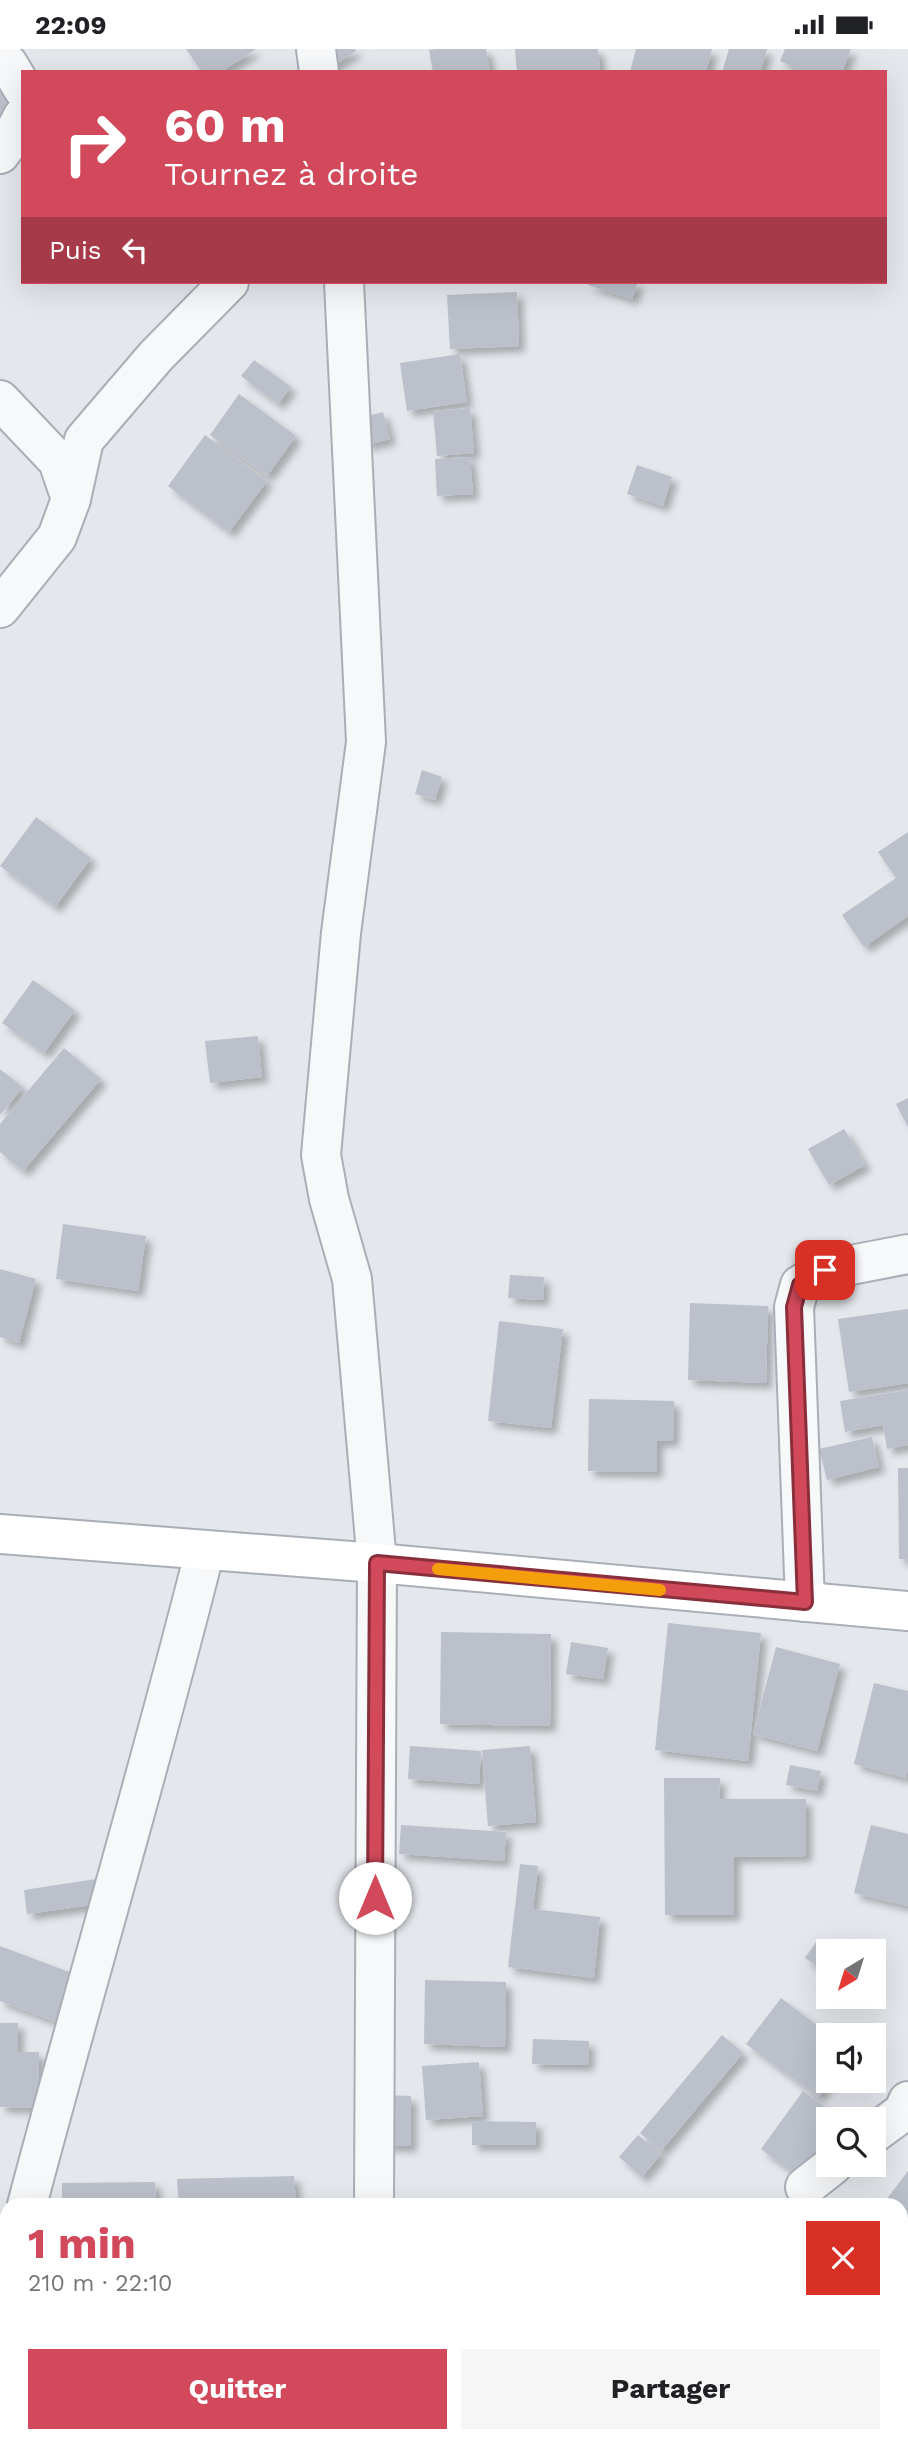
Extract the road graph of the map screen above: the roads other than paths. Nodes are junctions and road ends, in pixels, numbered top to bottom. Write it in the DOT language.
graph roads {
  1 [pos="316,49"];
  2 [pos="0,57"];
  3 [pos="319,70"];
  4 [pos="21,86"];
  5 [pos="21,120"];
  6 [pos="0,155"];
  7 [pos="227,284"];
  8 [pos="344,284"];
  9 [pos="0,400"];
  10 [pos="71,499"];
  11 [pos="0,608"];
  12 [pos="908,1254"];
  13 [pos="0,1534"];
  14 [pos="205,1550"];
  15 [pos="377,1563"];
  16 [pos="805,1602"];
  17 [pos="908,1611"];
  18 [pos="29,2198"];
  19 [pos="374,2198"];
  1 -- 3 [label="street"];
  2 -- 4 [label="street"];
  5 -- 6 [label="street"];
  7 -- 10 [label="street"];
  8 -- 15 [label="street"];
  9 -- 10 [label="street"];
  10 -- 11 [label="street"];
  12 -- 16 [label="street"];
  13 -- 14 [label="street"];
  14 -- 15 [label="street"];
  14 -- 18 [label="street"];
  15 -- 16 [label="street"];
  15 -- 19 [label="street"];
  16 -- 17 [label="street"];
}
